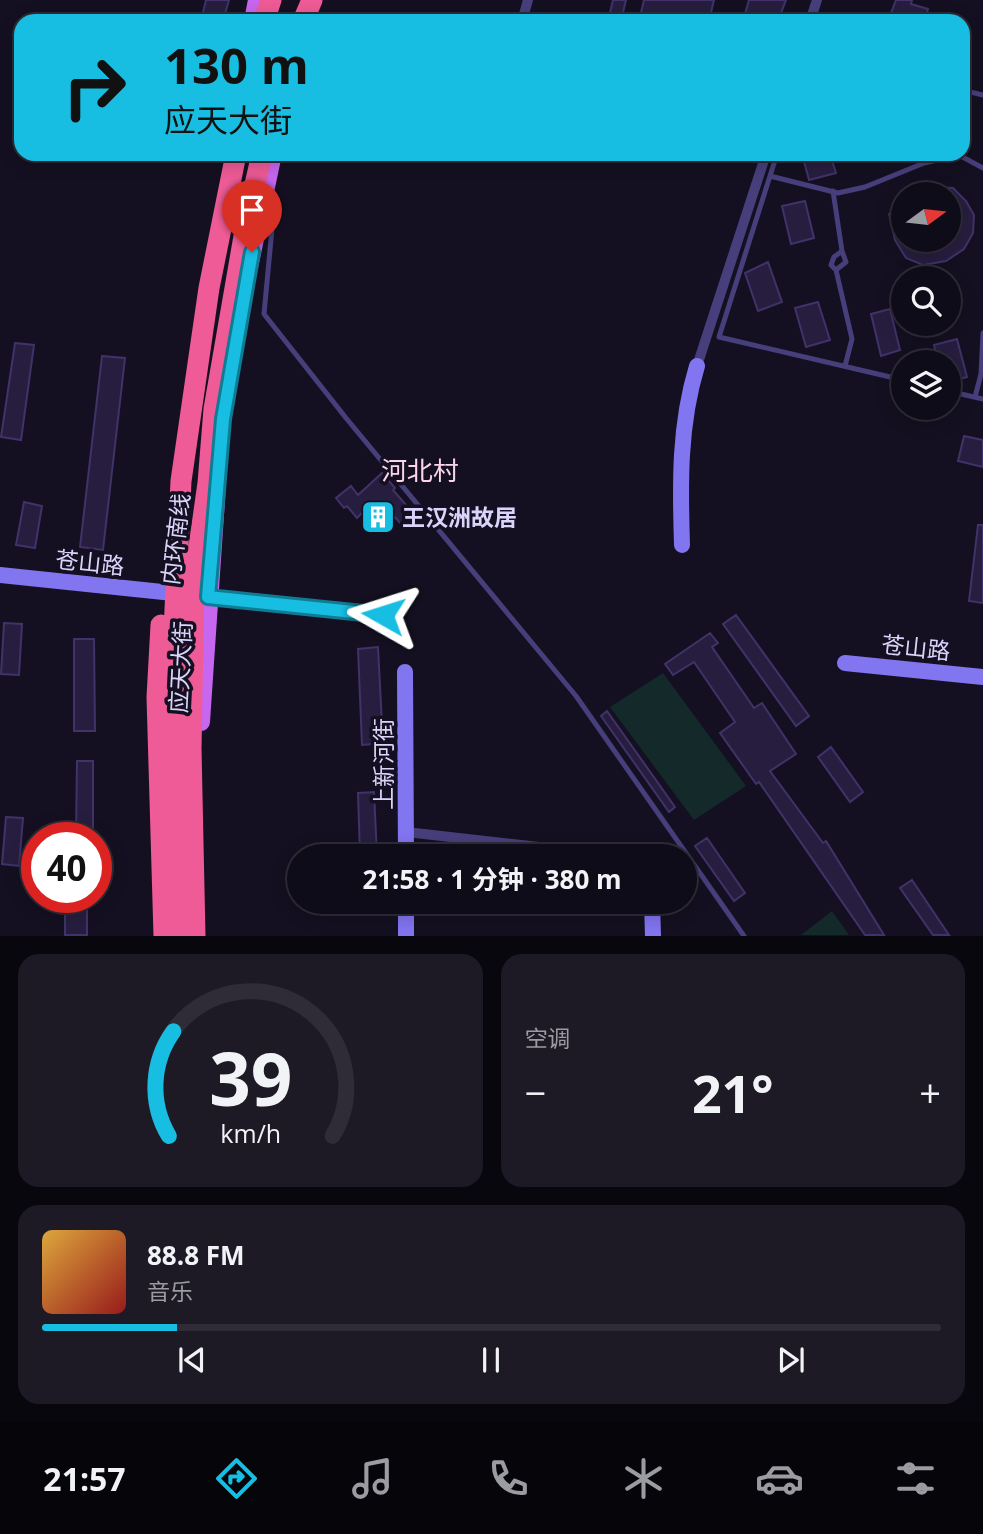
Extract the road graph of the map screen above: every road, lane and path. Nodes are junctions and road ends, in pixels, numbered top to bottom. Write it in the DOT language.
graph roads {
  1 [pos="227,161"];
  2 [pos="235,161"];
  3 [pos="260,161"];
  4 [pos="271,161"];
  5 [pos="764,161"];
  6 [pos="775,161"];
  7 [pos="933,161"];
  8 [pos="770,176"];
  9 [pos="833,191"];
  10 [pos="262,201"];
  11 [pos="842,251"];
  12 [pos="836,270"];
  13 [pos="983,333"];
  14 [pos="696,366"];
  15 [pos="845,366"];
  16 [pos="891,377"];
  17 [pos="961,394"];
  18 [pos="975,397"];
  19 [pos="983,399"];
  20 [pos="181,481"];
  21 [pos="208,483"];
  22 [pos="682,545"];
  23 [pos="0,566"];
  24 [pos="0,575"];
  25 [pos="168,589"];
  26 [pos="208,592"];
  27 [pos="383,615"];
  28 [pos="845,663"];
  29 [pos="405,672"];
  30 [pos="983,677"];
  31 [pos="406,832"];
  32 [pos="406,844"];
  33 [pos="513,844"];
  34 [pos="406,914"];
  35 [pos="652,914"];
  36 [pos="167,936"];
  37 [pos="179,936"];
  38 [pos="195,936"];
  39 [pos="203,936"];
  40 [pos="209,936"];
  41 [pos="406,936"];
  42 [pos="653,936"];
  43 [pos="744,936"];
  1 -- 25 [label="main road, 应天大街"];
  2 -- 20 [label="highway, 内环南线"];
  3 -- 21 [label="highway, 内环南线"];
  4 -- 10 [label="main road, 应天大街"];
  5 -- 14 [label="street"];
  6 -- 8 [label="lane"];
  7 -- 9 [label="lane"];
  8 -- 9 [label="lane"];
  8 -- 15 [label="lane"];
  9 -- 11 [label="lane"];
  10 -- 26 [label="main road, 应天大街"];
  10 -- 43 [label="lane"];
  11 -- 12 [label="lane"];
  11 -- 12 [label="lane"];
  12 -- 15 [label="lane"];
  13 -- 18 [label="lane"];
  14 -- 22 [label="street"];
  15 -- 16 [label="lane"];
  17 -- 18 [label="lane"];
  18 -- 19 [label="lane"];
  20 -- 36 [label="highway"];
  20 -- 37 [label="highway, 内环南线"];
  21 -- 38 [label="highway, 内环南线"];
  21 -- 40 [label="highway"];
  23 -- 25 [label="street, 苍山路"];
  24 -- 25 [label="street, 苍山路"];
  25 -- 26 [label="street, 苍山路"];
  25 -- 36 [label="main road, 应天大街"];
  26 -- 27 [label="street, 苍山路"];
  26 -- 39 [label="main road, 应天大街"];
  28 -- 30 [label="street, 苍山路"];
  29 -- 31 [label="street, 上新河街"];
  31 -- 32 [label="street, 上新河街"];
  31 -- 33 [label="street"];
  34 -- 41 [label="street"];
  35 -- 42 [label="street"];
}
